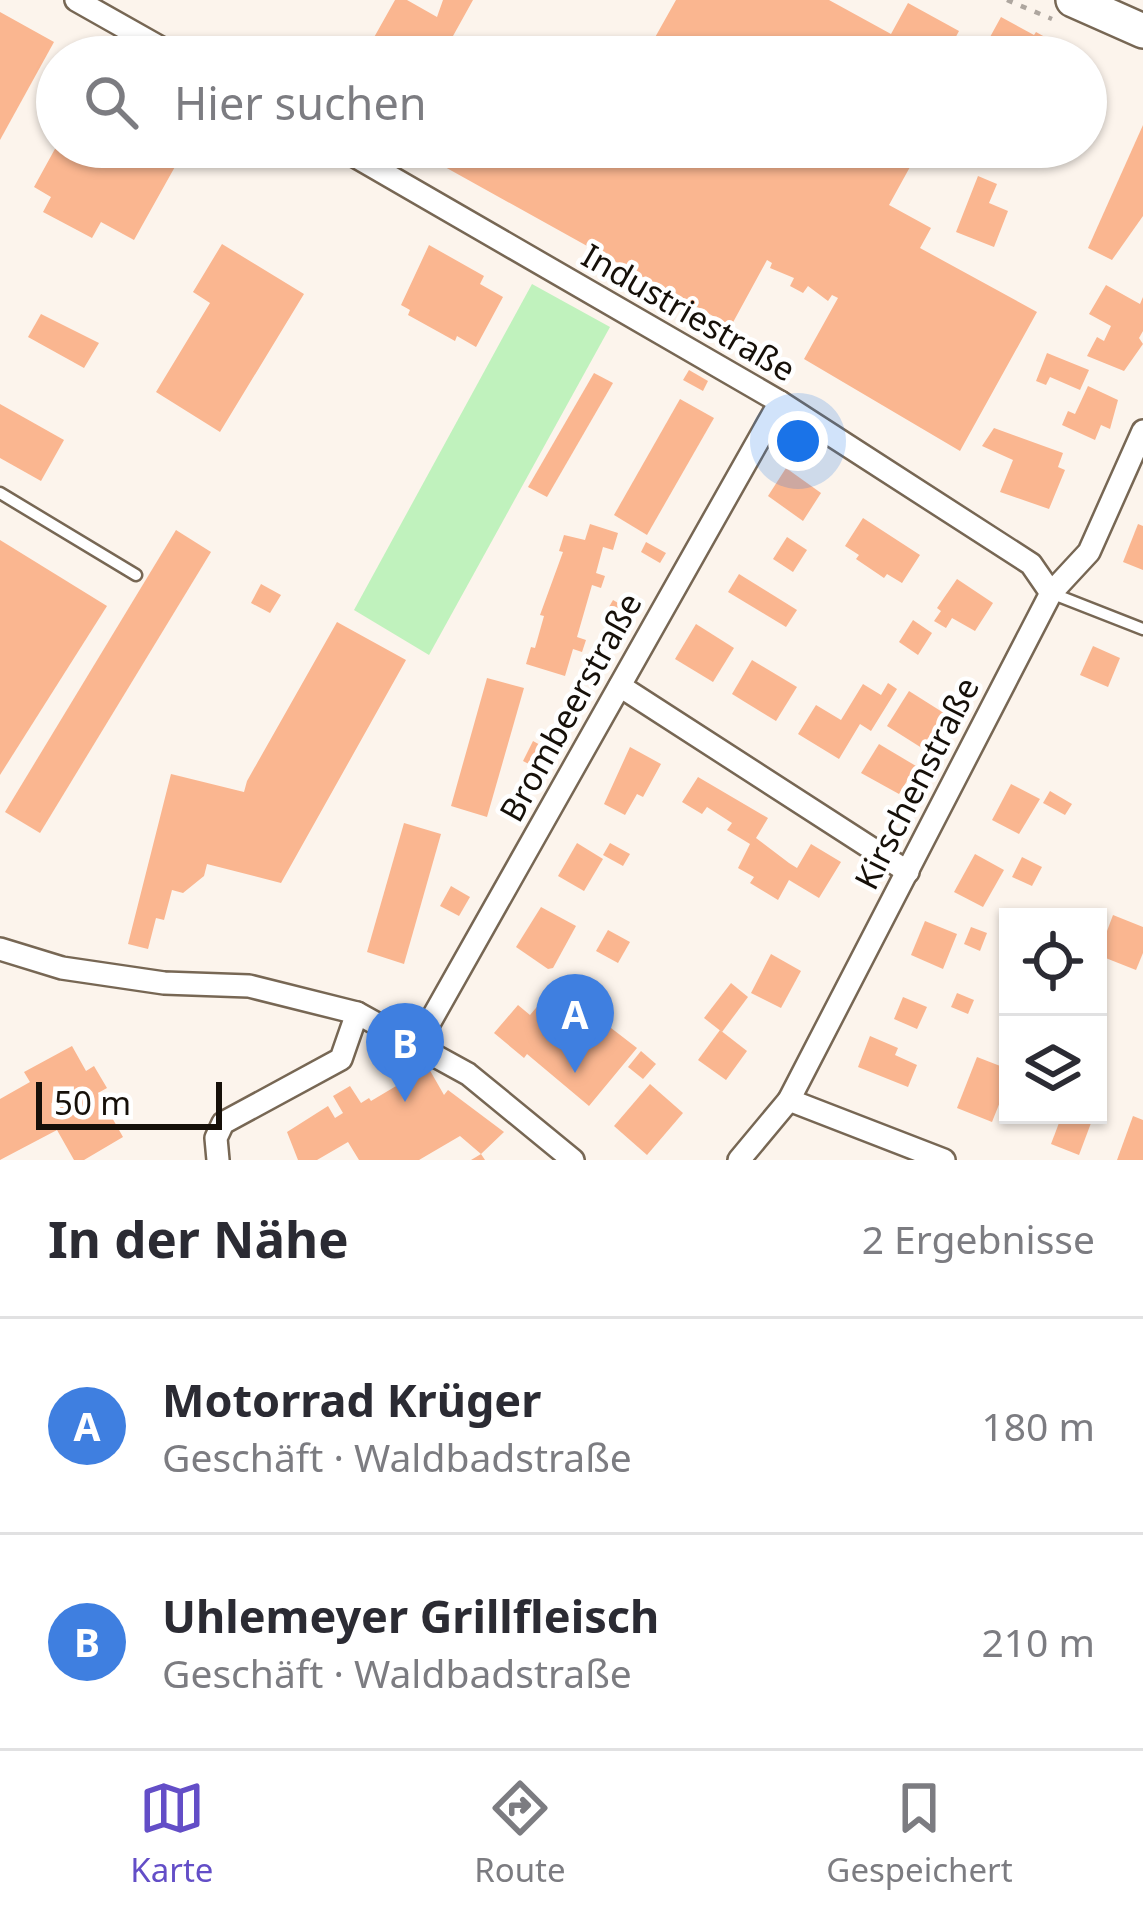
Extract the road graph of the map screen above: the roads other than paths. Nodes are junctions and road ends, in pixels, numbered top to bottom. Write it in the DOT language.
graph roads {
  1 [pos="76,0"];
  2 [pos="1073,0"];
  3 [pos="1143,31"];
  4 [pos="140,36"];
  5 [pos="375,168"];
  6 [pos="780,402"];
  7 [pos="1143,431"];
  8 [pos="0,493"];
  9 [pos="136,575"];
  10 [pos="1051,592"];
  11 [pos="1143,629"];
  12 [pos="620,686"];
  13 [pos="908,872"];
  14 [pos="0,949"];
  15 [pos="357,1013"];
  16 [pos="417,1045"];
  17 [pos="789,1100"];
  18 [pos="218,1160"];
  19 [pos="573,1160"];
  20 [pos="739,1160"];
  21 [pos="944,1160"];
  1 -- 4 [label="street"];
  2 -- 3 [label="main road"];
  5 -- 6 [label="street, Industriestraße"];
  6 -- 10 [label="street, Industriestraße"];
  6 -- 12 [label="street, Brombeerstraße"];
  7 -- 10 [label="street, Kirschenstraße"];
  8 -- 9 [label="lane"];
  10 -- 11 [label="lane"];
  10 -- 13 [label="street, Kirschenstraße"];
  12 -- 13 [label="street"];
  12 -- 16 [label="street, Brombeerstraße"];
  13 -- 17 [label="street, Kirschenstraße"];
  14 -- 15 [label="street"];
  15 -- 16 [label="street"];
  15 -- 18 [label="street"];
  16 -- 19 [label="street"];
  17 -- 20 [label="street, Kirschenstraße"];
  17 -- 21 [label="street"];
}
